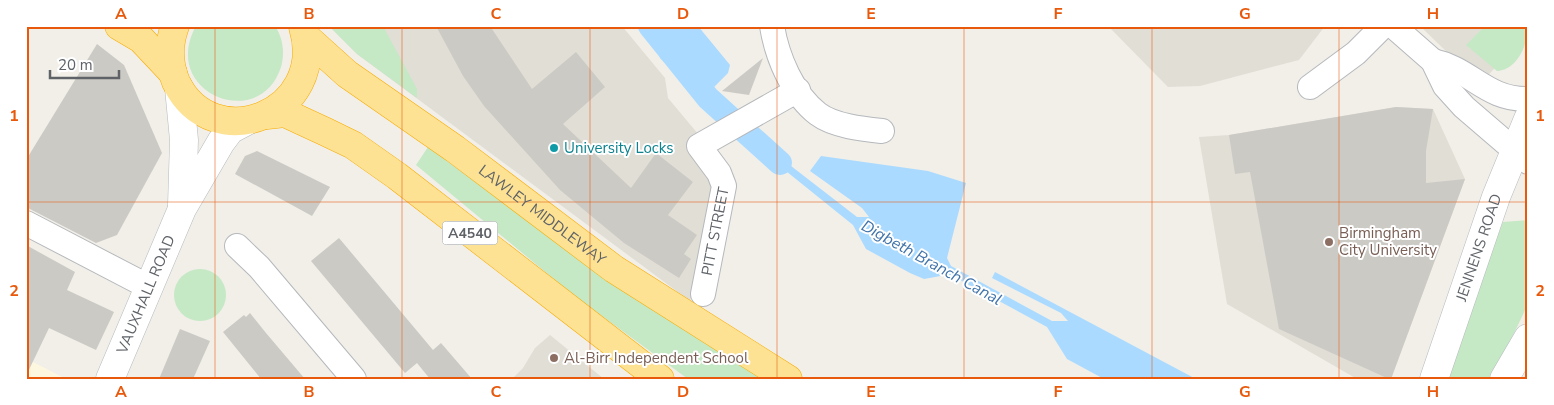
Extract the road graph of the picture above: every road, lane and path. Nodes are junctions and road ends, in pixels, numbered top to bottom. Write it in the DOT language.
graph roads {
  1 [pos="119,26"];
  2 [pos="175,26"];
  3 [pos="772,26"];
  4 [pos="1383,26"];
  5 [pos="1393,26"];
  6 [pos="303,29"];
  7 [pos="1433,61"];
  8 [pos="176,81"];
  9 [pos="1310,87"];
  10 [pos="798,90"];
  11 [pos="257,118"];
  12 [pos="882,131"];
  13 [pos="1525,133"];
  14 [pos="182,209"];
  15 [pos="26,223"];
  16 [pos="237,246"];
  17 [pos="148,286"];
  18 [pos="703,294"];
  19 [pos="1528,338"];
  20 [pos="110,379"];
  21 [pos="354,379"];
  22 [pos="660,379"];
  23 [pos="788,379"];
  24 [pos="1434,379"];
  25 [pos="1504,379"];
  1 -- 8 [label="highway, A4540"];
  2 -- 8 [label="highway"];
  3 -- 10 [label="street"];
  4 -- 9 [label="street"];
  5 -- 7 [label="street"];
  6 -- 11 [label="highway"];
  6 -- 23 [label="highway, LAWLEY MIDDLEWAY"];
  7 -- 13 [label="street"];
  7 -- 13 [label="street"];
  8 -- 11 [label="highway, A4540"];
  8 -- 14 [label="main road, VAUXHALL ROAD"];
  10 -- 12 [label="street"];
  10 -- 18 [label="street, PITT STREET"];
  11 -- 14 [label="main road, VAUXHALL ROAD"];
  11 -- 22 [label="highway, A4540"];
  13 -- 24 [label="main road, JENNENS ROAD"];
  14 -- 17 [label="main road, VAUXHALL ROAD"];
  15 -- 17 [label="street"];
  16 -- 21 [label="street"];
  17 -- 20 [label="main road, VAUXHALL ROAD"];
  19 -- 25 [label="main road"];
}
